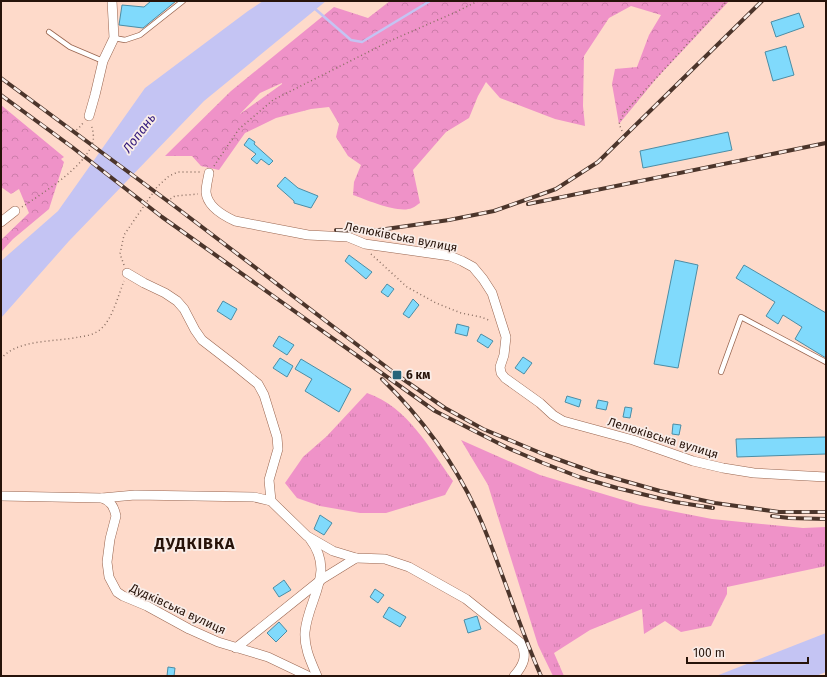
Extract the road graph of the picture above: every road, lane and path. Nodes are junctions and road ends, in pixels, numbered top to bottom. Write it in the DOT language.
graph roads {
  1 [pos="112,1"];
  2 [pos="183,1"];
  3 [pos="478,1"];
  4 [pos="727,1"];
  5 [pos="49,32"];
  6 [pos="114,38"];
  7 [pos="103,61"];
  8 [pos="89,116"];
  9 [pos="78,129"];
  10 [pos="622,131"];
  11 [pos="73,132"];
  12 [pos="209,172"];
  13 [pos="206,193"];
  14 [pos="167,201"];
  15 [pos="15,211"];
  16 [pos="1,222"];
  17 [pos="366,244"];
  18 [pos="127,273"];
  19 [pos="502,325"];
  20 [pos="1,359"];
  21 [pos="826,362"];
  22 [pos="721,372"];
  23 [pos="826,477"];
  24 [pos="1,496"];
  25 [pos="102,498"];
  26 [pos="271,501"];
  27 [pos="308,536"];
  28 [pos="356,558"];
  29 [pos="320,581"];
  30 [pos="236,648"];
  31 [pos="308,676"];
  32 [pos="317,676"];
  33 [pos="514,676"];
  1 -- 6 [label="street"];
  2 -- 6 [label="lane"];
  3 -- 12 [label="path"];
  4 -- 10 [label="path"];
  5 -- 7 [label="lane"];
  6 -- 7 [label="street"];
  7 -- 8 [label="street"];
  8 -- 15 [label="path"];
  9 -- 11 [label="path"];
  12 -- 13 [label="street"];
  12 -- 18 [label="path"];
  13 -- 14 [label="path"];
  13 -- 17 [label="street, Лелюківська вулиця"];
  15 -- 16 [label="street"];
  17 -- 19 [label="path"];
  17 -- 19 [label="street, Лелюківська вулиця"];
  18 -- 20 [label="path"];
  18 -- 26 [label="street"];
  19 -- 23 [label="street, Лелюківська вулиця"];
  21 -- 22 [label="lane"];
  24 -- 25 [label="street"];
  25 -- 26 [label="street"];
  25 -- 30 [label="street, Дудківська вулиця"];
  26 -- 27 [label="street"];
  27 -- 28 [label="street"];
  27 -- 29 [label="street"];
  28 -- 29 [label="street"];
  28 -- 33 [label="street"];
  29 -- 30 [label="street"];
  29 -- 32 [label="street"];
  30 -- 31 [label="street, Дудківська вулиця"];
}
